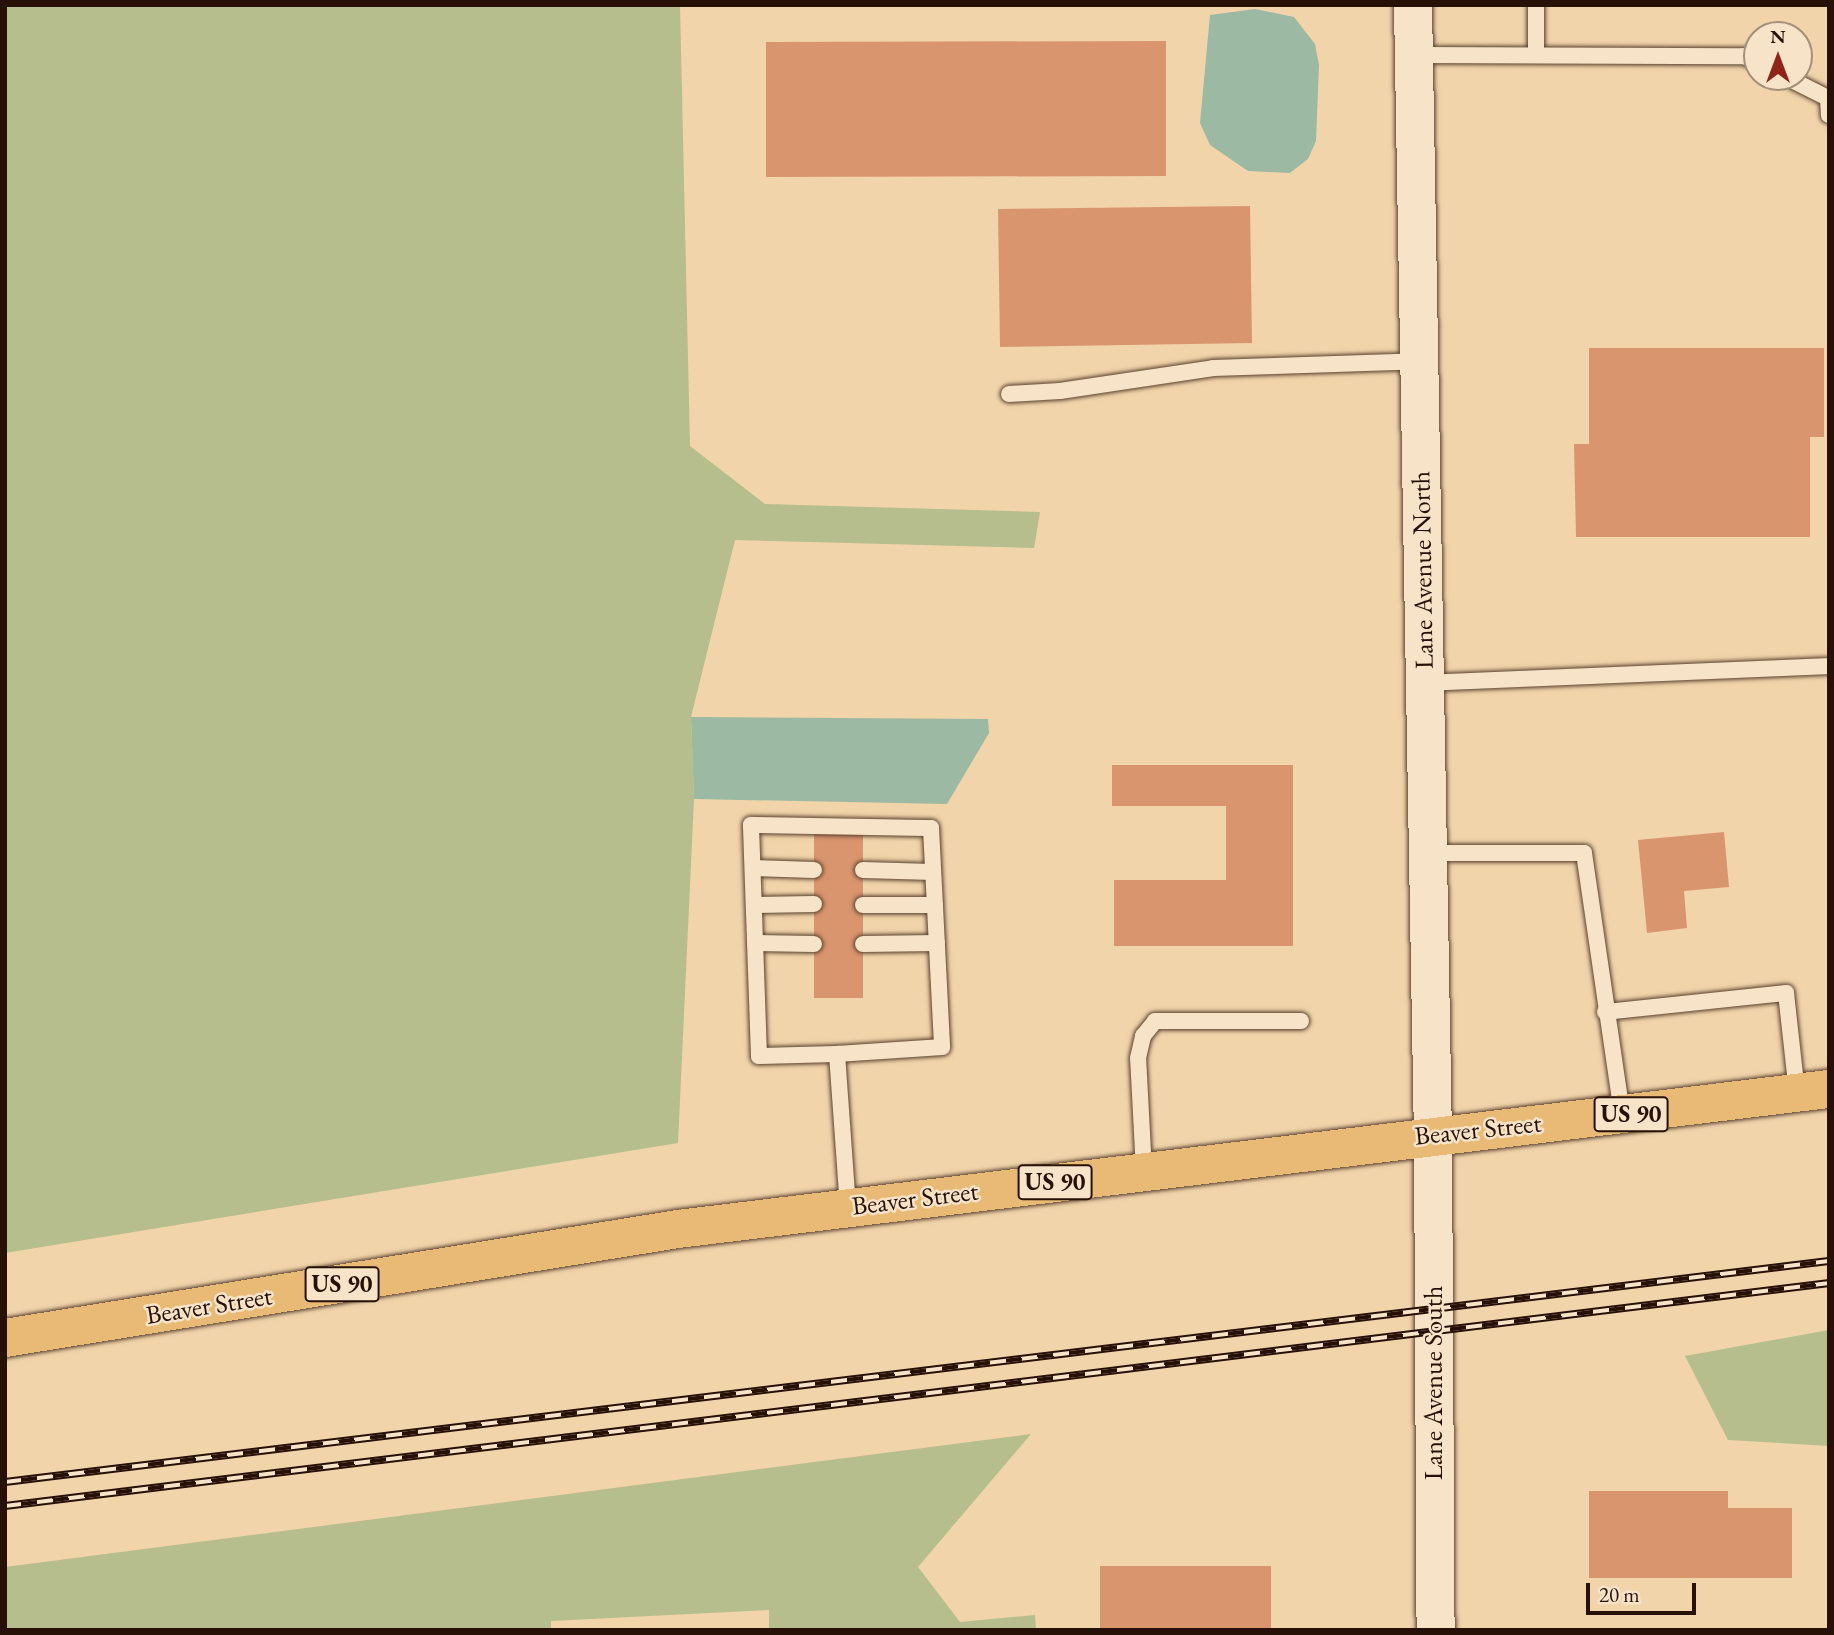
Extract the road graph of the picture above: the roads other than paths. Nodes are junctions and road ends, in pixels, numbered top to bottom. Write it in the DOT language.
graph roads {
  1 [pos="1413,5"];
  2 [pos="1536,5"];
  3 [pos="1414,55"];
  4 [pos="1536,55"];
  5 [pos="1743,56"];
  6 [pos="1813,90"];
  7 [pos="1829,115"];
  8 [pos="1419,361"];
  9 [pos="1009,394"];
  10 [pos="1829,666"];
  11 [pos="1425,683"];
  12 [pos="1427,853"];
  13 [pos="753,869"];
  14 [pos="814,870"];
  15 [pos="863,870"];
  16 [pos="933,872"];
  17 [pos="814,904"];
  18 [pos="754,905"];
  19 [pos="863,905"];
  20 [pos="935,905"];
  21 [pos="755,943"];
  22 [pos="937,943"];
  23 [pos="814,944"];
  24 [pos="863,944"];
  25 [pos="1605,1012"];
  26 [pos="1301,1021"];
  27 [pos="837,1054"];
  28 [pos="1813,1091"];
  29 [pos="1622,1115"];
  30 [pos="1433,1135"];
  31 [pos="1144,1171"];
  32 [pos="848,1208"];
  33 [pos="5,1338"];
  34 [pos="1436,1630"];
  1 -- 3 [label="main road, Lane Avenue North"];
  2 -- 4 [label="lane"];
  3 -- 4 [label="lane"];
  3 -- 8 [label="main road, Lane Avenue North"];
  4 -- 5 [label="lane"];
  6 -- 7 [label="lane"];
  8 -- 9 [label="lane"];
  8 -- 11 [label="main road, Lane Avenue North"];
  10 -- 11 [label="lane"];
  11 -- 12 [label="main road, Lane Avenue North"];
  12 -- 25 [label="lane"];
  12 -- 30 [label="main road, Lane Avenue North"];
  13 -- 14 [label="lane"];
  13 -- 16 [label="lane"];
  13 -- 18 [label="lane"];
  15 -- 16 [label="lane"];
  16 -- 20 [label="lane"];
  17 -- 18 [label="lane"];
  18 -- 21 [label="lane"];
  19 -- 20 [label="lane"];
  20 -- 22 [label="lane"];
  21 -- 23 [label="lane"];
  21 -- 27 [label="lane"];
  22 -- 24 [label="lane"];
  22 -- 27 [label="lane"];
  25 -- 28 [label="lane"];
  25 -- 29 [label="lane"];
  26 -- 31 [label="lane"];
  27 -- 32 [label="lane"];
  28 -- 29 [label="main road, Beaver Street / US 90"];
  29 -- 30 [label="main road, Beaver Street / US 90"];
  30 -- 31 [label="main road, Beaver Street / US 90"];
  30 -- 34 [label="main road, Lane Avenue South"];
  31 -- 32 [label="main road, Beaver Street / US 90"];
  32 -- 33 [label="main road, Beaver Street / US 90"];
}
